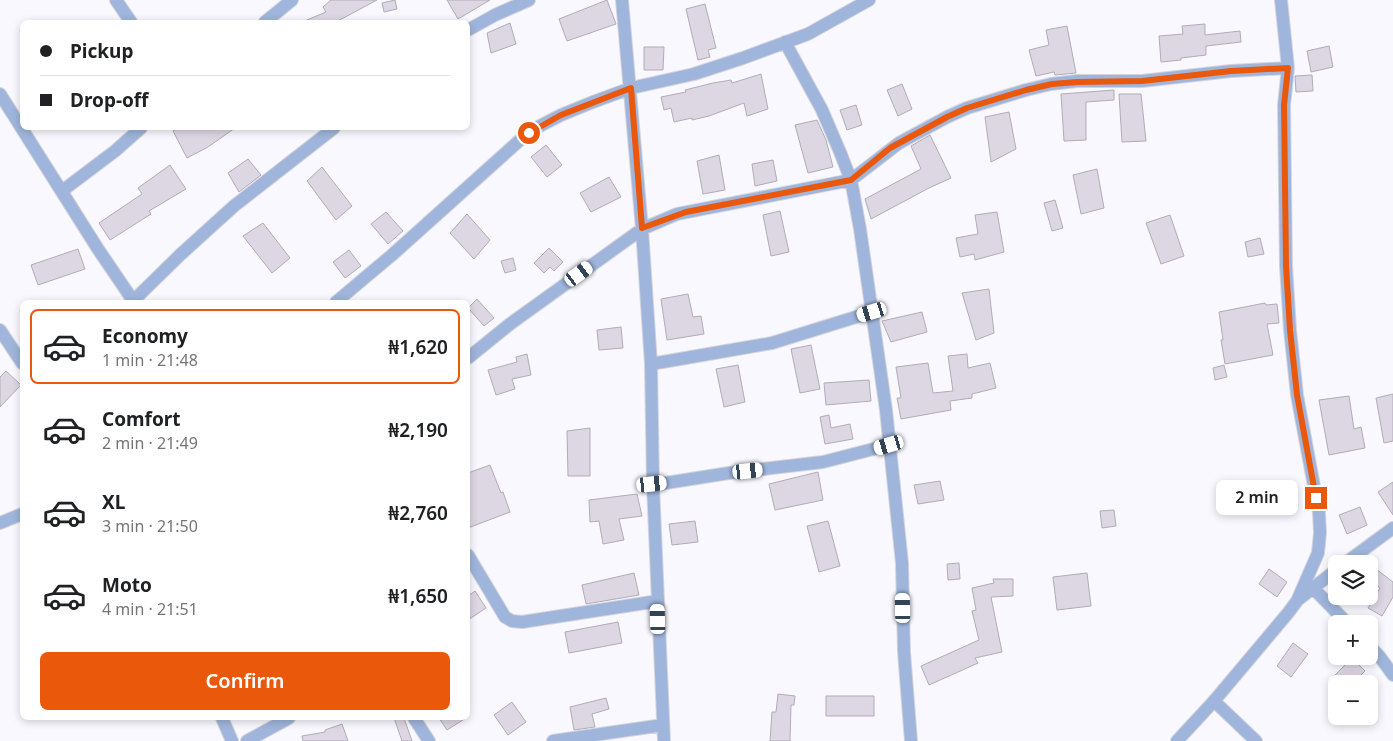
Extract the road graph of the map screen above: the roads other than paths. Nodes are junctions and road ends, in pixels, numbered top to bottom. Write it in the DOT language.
graph roads {
  1 [pos="116,0"];
  2 [pos="292,0"];
  3 [pos="529,0"];
  4 [pos="622,0"];
  5 [pos="869,0"];
  6 [pos="1281,0"];
  7 [pos="130,20"];
  8 [pos="267,20"];
  9 [pos="470,29"];
  10 [pos="785,42"];
  11 [pos="1288,68"];
  12 [pos="631,88"];
  13 [pos="0,94"];
  14 [pos="20,125"];
  15 [pos="23,130"];
  16 [pos="139,130"];
  17 [pos="331,130"];
  18 [pos="851,180"];
  19 [pos="62,191"];
  20 [pos="642,228"];
  21 [pos="132,300"];
  22 [pos="135,300"];
  23 [pos="338,300"];
  24 [pos="872,312"];
  25 [pos="0,330"];
  26 [pos="470,356"];
  27 [pos="20,360"];
  28 [pos="651,364"];
  29 [pos="889,445"];
  30 [pos="652,484"];
  31 [pos="20,515"];
  32 [pos="0,524"];
  33 [pos="1393,528"];
  34 [pos="1356,555"];
  35 [pos="470,558"];
  36 [pos="1328,576"];
  37 [pos="1313,588"];
  38 [pos="1297,601"];
  39 [pos="658,602"];
  40 [pos="1339,615"];
  41 [pos="1378,655"];
  42 [pos="1393,676"];
  43 [pos="1214,700"];
  44 [pos="223,720"];
  45 [pos="285,720"];
  46 [pos="415,720"];
  47 [pos="663,726"];
  48 [pos="232,741"];
  49 [pos="247,741"];
  50 [pos="430,741"];
  51 [pos="553,741"];
  52 [pos="664,741"];
  53 [pos="911,741"];
  54 [pos="1177,741"];
  55 [pos="1256,741"];
  1 -- 7 [label="street"];
  2 -- 8 [label="street"];
  3 -- 9 [label="street"];
  4 -- 12 [label="street"];
  5 -- 10 [label="street"];
  6 -- 11 [label="street"];
  10 -- 12 [label="street"];
  10 -- 18 [label="street"];
  11 -- 18 [label="street"];
  11 -- 38 [label="street"];
  12 -- 20 [label="street"];
  12 -- 23 [label="street"];
  13 -- 14 [label="street"];
  15 -- 19 [label="street"];
  16 -- 19 [label="street"];
  17 -- 22 [label="street"];
  18 -- 20 [label="street"];
  18 -- 24 [label="street"];
  19 -- 21 [label="street"];
  20 -- 26 [label="street"];
  20 -- 28 [label="street"];
  24 -- 28 [label="street"];
  24 -- 29 [label="street"];
  25 -- 27 [label="street"];
  28 -- 30 [label="street"];
  29 -- 30 [label="street"];
  29 -- 53 [label="street"];
  30 -- 39 [label="street"];
  31 -- 32 [label="street"];
  33 -- 34 [label="street"];
  35 -- 39 [label="street"];
  36 -- 37 [label="street"];
  37 -- 38 [label="street"];
  37 -- 40 [label="street"];
  38 -- 43 [label="street"];
  39 -- 47 [label="street"];
  41 -- 42 [label="street"];
  43 -- 54 [label="street"];
  43 -- 55 [label="street"];
  44 -- 48 [label="street"];
  45 -- 49 [label="street"];
  46 -- 50 [label="street"];
  47 -- 51 [label="street"];
  47 -- 52 [label="street"];
}
